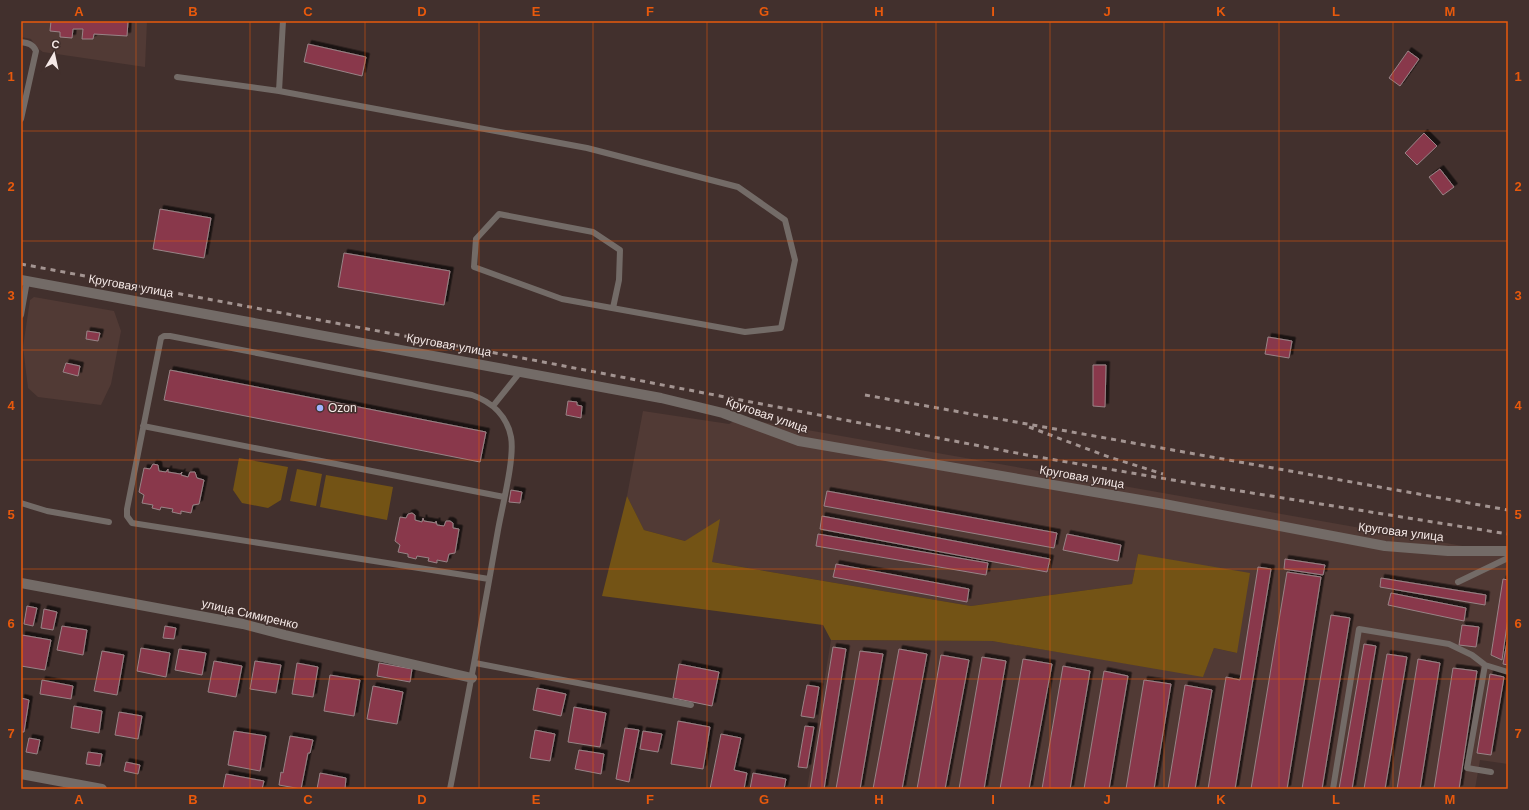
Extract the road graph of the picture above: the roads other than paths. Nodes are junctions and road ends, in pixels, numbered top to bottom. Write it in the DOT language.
graph roads {
  1 [pos="283,21"];
  2 [pos="21,42"];
  3 [pos="177,77"];
  4 [pos="279,92"];
  5 [pos="21,119"];
  6 [pos="24,280"];
  7 [pos="613,308"];
  8 [pos="21,312"];
  9 [pos="521,372"];
  10 [pos="493,406"];
  11 [pos="143,426"];
  12 [pos="504,497"];
  13 [pos="21,503"];
  14 [pos="109,522"];
  15 [pos="1508,551"];
  16 [pos="1508,558"];
  17 [pos="490,579"];
  18 [pos="1458,582"];
  19 [pos="21,583"];
  20 [pos="475,663"];
  21 [pos="1485,665"];
  22 [pos="1508,672"];
  23 [pos="472,678"];
  24 [pos="691,704"];
  25 [pos="1491,772"];
  26 [pos="21,774"];
  27 [pos="102,789"];
  28 [pos="450,789"];
  29 [pos="1332,789"];
  1 -- 4 [label="lane"];
  2 -- 5 [label="lane"];
  3 -- 4 [label="lane"];
  4 -- 7 [label="lane"];
  6 -- 8 [label="lane"];
  6 -- 9 [label="street, Круговая улица"];
  7 -- 7 [label="lane"];
  9 -- 10 [label="lane"];
  9 -- 15 [label="street, Круговая улица"];
  10 -- 11 [label="lane"];
  10 -- 12 [label="lane"];
  11 -- 12 [label="lane"];
  11 -- 17 [label="lane"];
  12 -- 17 [label="lane"];
  13 -- 14 [label="lane"];
  16 -- 18 [label="lane"];
  17 -- 20 [label="lane"];
  19 -- 23 [label="street, улица Симиренко"];
  20 -- 23 [label="lane"];
  20 -- 24 [label="lane"];
  21 -- 22 [label="lane"];
  21 -- 25 [label="lane"];
  21 -- 29 [label="lane"];
  23 -- 28 [label="lane"];
  26 -- 27 [label="street"];
}
